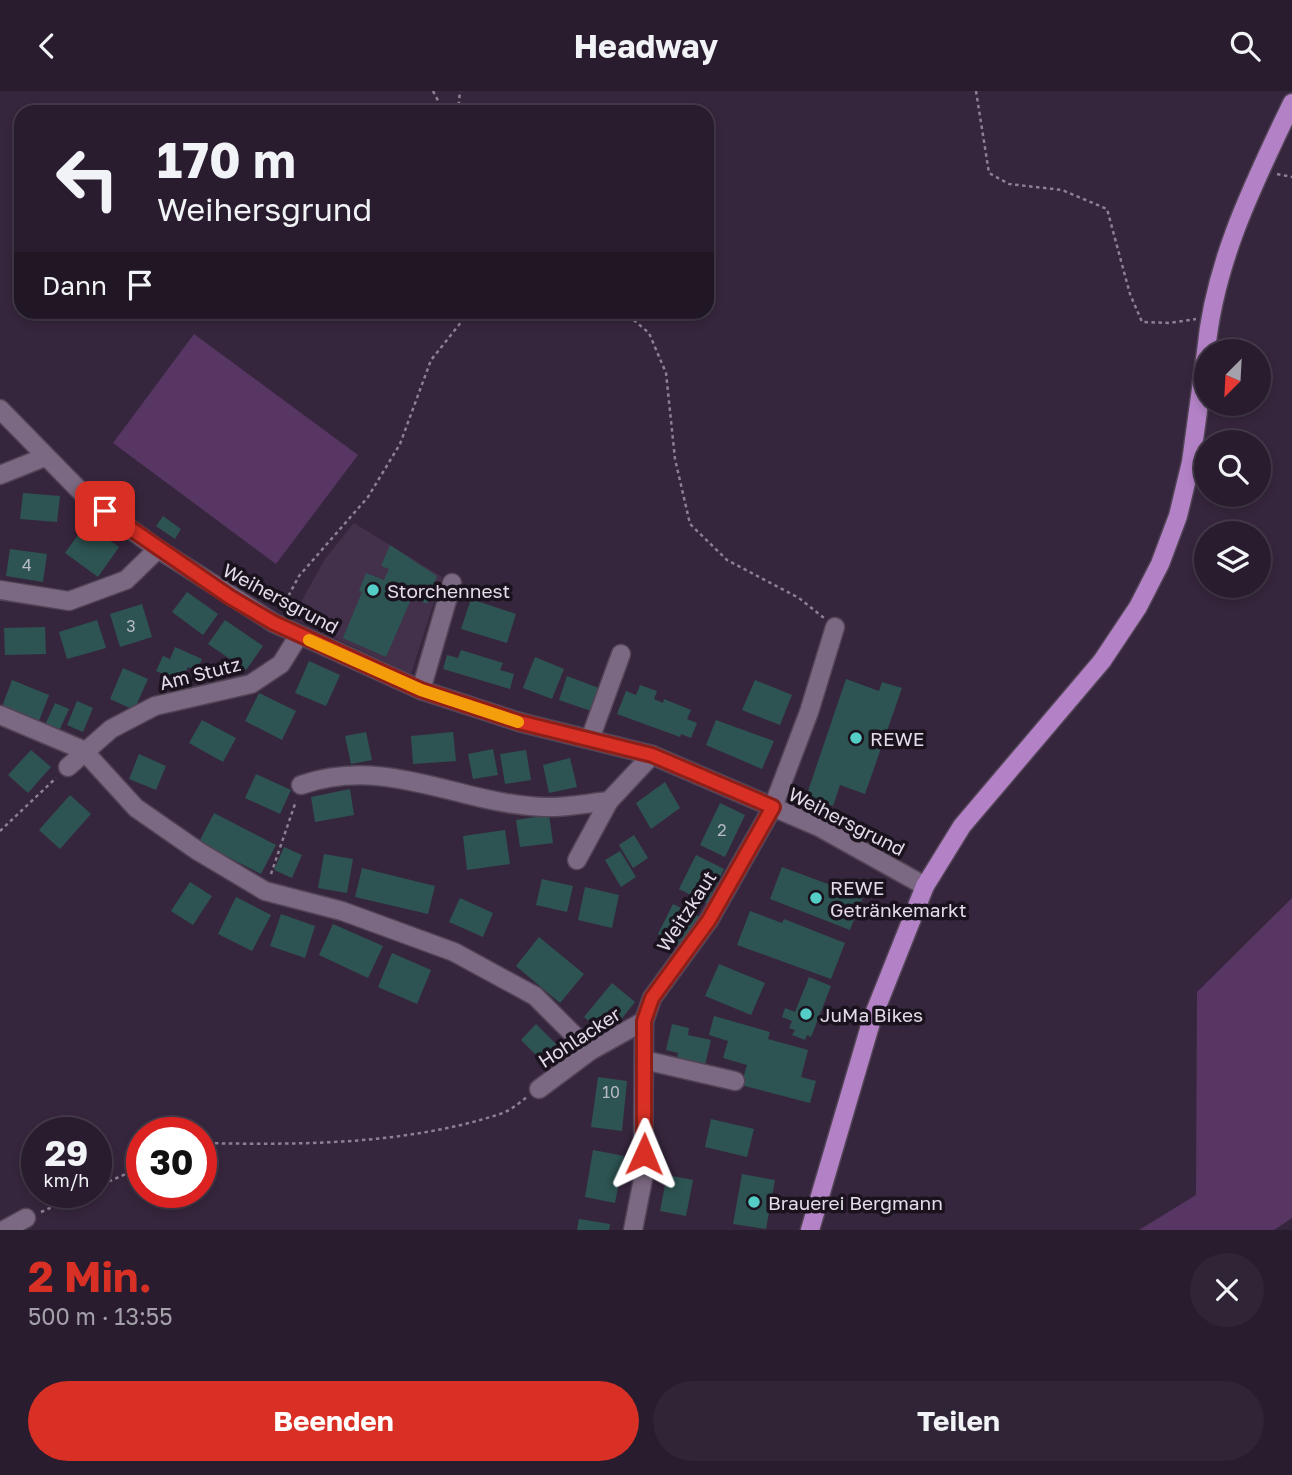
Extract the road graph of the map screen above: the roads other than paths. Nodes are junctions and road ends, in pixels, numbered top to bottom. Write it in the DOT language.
graph roads {
  1 [pos="1292,103"];
  2 [pos="1207,339"];
  3 [pos="0,409"];
  4 [pos="1198,417"];
  5 [pos="45,457"];
  6 [pos="0,475"];
  7 [pos="158,549"];
  8 [pos="452,583"];
  9 [pos="0,590"];
  10 [pos="835,627"];
  11 [pos="299,635"];
  12 [pos="621,654"];
  13 [pos="421,690"];
  14 [pos="0,715"];
  15 [pos="590,739"];
  16 [pos="83,750"];
  17 [pos="652,755"];
  18 [pos="68,767"];
  19 [pos="301,785"];
  20 [pos="609,801"];
  21 [pos="773,807"];
  22 [pos="577,860"];
  23 [pos="925,886"];
  24 [pos="644,1021"];
  25 [pos="590,1051"];
  26 [pos="644,1060"];
  27 [pos="735,1081"];
  28 [pos="539,1089"];
  29 [pos="26,1218"];
  30 [pos="4,1230"];
  31 [pos="633,1230"];
  32 [pos="810,1230"];
  1 -- 2 [label="main road"];
  3 -- 5 [label="street, Weihersgrund"];
  4 -- 23 [label="main road"];
  5 -- 6 [label="street"];
  5 -- 7 [label="street, Weihersgrund"];
  7 -- 9 [label="street"];
  7 -- 11 [label="street, Weihersgrund"];
  8 -- 13 [label="street"];
  10 -- 21 [label="street, Weitzkaut"];
  11 -- 13 [label="street, Weihersgrund"];
  11 -- 16 [label="street, Am Stutz"];
  12 -- 15 [label="street"];
  13 -- 15 [label="street, Weihersgrund"];
  14 -- 16 [label="street"];
  15 -- 17 [label="street, Weihersgrund"];
  16 -- 18 [label="street, Am Stutz"];
  16 -- 25 [label="street"];
  17 -- 20 [label="street"];
  17 -- 21 [label="street, Weihersgrund"];
  19 -- 20 [label="street"];
  20 -- 22 [label="street"];
  21 -- 23 [label="street, Weihersgrund"];
  21 -- 24 [label="street, Weitzkaut"];
  23 -- 32 [label="main road"];
  24 -- 25 [label="street, Hohlacker"];
  24 -- 26 [label="street, Weitzkaut"];
  25 -- 28 [label="street, Hohlacker"];
  26 -- 27 [label="street"];
  26 -- 31 [label="street, Weitzkaut"];
  29 -- 30 [label="street"];
}
